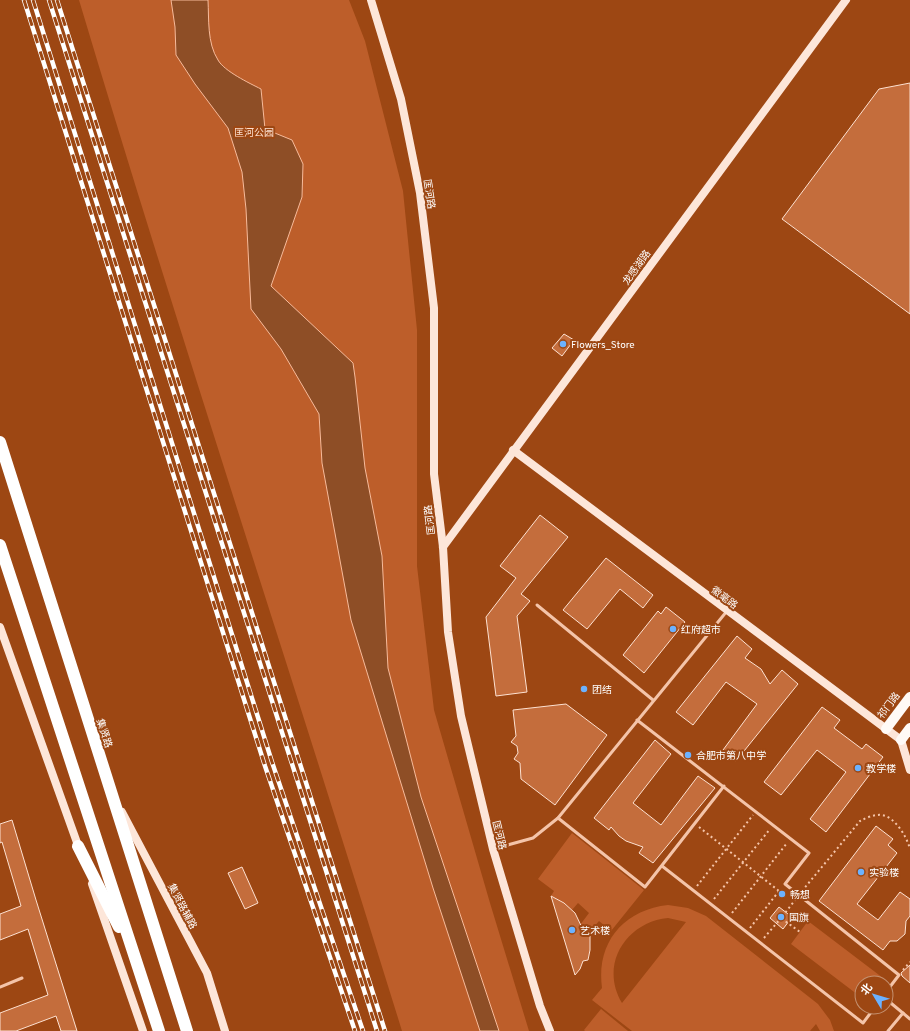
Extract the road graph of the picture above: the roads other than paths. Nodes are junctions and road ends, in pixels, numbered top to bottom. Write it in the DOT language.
graph roads {
  1 [pos="371,0"];
  2 [pos="846,0"];
  3 [pos="0,442"];
  4 [pos="513,450"];
  5 [pos="0,545"];
  6 [pos="443,547"];
  7 [pos="537,605"];
  8 [pos="727,611"];
  9 [pos="0,626"];
  10 [pos="910,697"];
  11 [pos="653,700"];
  12 [pos="637,720"];
  13 [pos="910,728"];
  14 [pos="886,729"];
  15 [pos="901,740"];
  16 [pos="910,770"];
  17 [pos="724,786"];
  18 [pos="113,795"];
  19 [pos="558,818"];
  20 [pos="78,846"];
  21 [pos="493,849"];
  22 [pos="662,866"];
  23 [pos="137,965"];
  24 [pos="22,978"];
  25 [pos="894,982"];
  26 [pos="0,987"];
  27 [pos="894,1006"];
  28 [pos="903,1013"];
  29 [pos="869,1015"];
  30 [pos="910,1019"];
  31 [pos="143,1031"];
  32 [pos="158,1031"];
  33 [pos="187,1031"];
  34 [pos="225,1031"];
  35 [pos="550,1031"];
  36 [pos="888,1031"];
  1 -- 6 [label="street, 匡河路"];
  2 -- 4 [label="street, 龙感湖路"];
  3 -- 18 [label="highway, 集贤路"];
  4 -- 6 [label="street, 龙感湖路"];
  4 -- 8 [label="street, 徽毫路"];
  5 -- 23 [label="highway"];
  6 -- 21 [label="street, 匡河路"];
  7 -- 11 [label="lane"];
  8 -- 11 [label="lane"];
  8 -- 14 [label="street, 徽毫路"];
  9 -- 20 [label="street"];
  10 -- 14 [label="main road, 祁门路"];
  11 -- 12 [label="lane"];
  12 -- 17 [label="lane"];
  12 -- 19 [label="lane"];
  13 -- 15 [label="main road"];
  14 -- 15 [label="street, 徽毫路"];
  15 -- 16 [label="street"];
  17 -- 22 [label="lane"];
  17 -- 25 [label="lane"];
  18 -- 33 [label="highway, 集贤路"];
  18 -- 34 [label="street, 集贤路辅路"];
  19 -- 21 [label="lane"];
  19 -- 22 [label="lane"];
  20 -- 23 [label="highway"];
  20 -- 31 [label="street"];
  21 -- 35 [label="street, 匡河路"];
  22 -- 29 [label="lane"];
  23 -- 32 [label="highway"];
  24 -- 26 [label="lane"];
  27 -- 28 [label="lane"];
  28 -- 30 [label="lane"];
  28 -- 36 [label="lane"];
}
